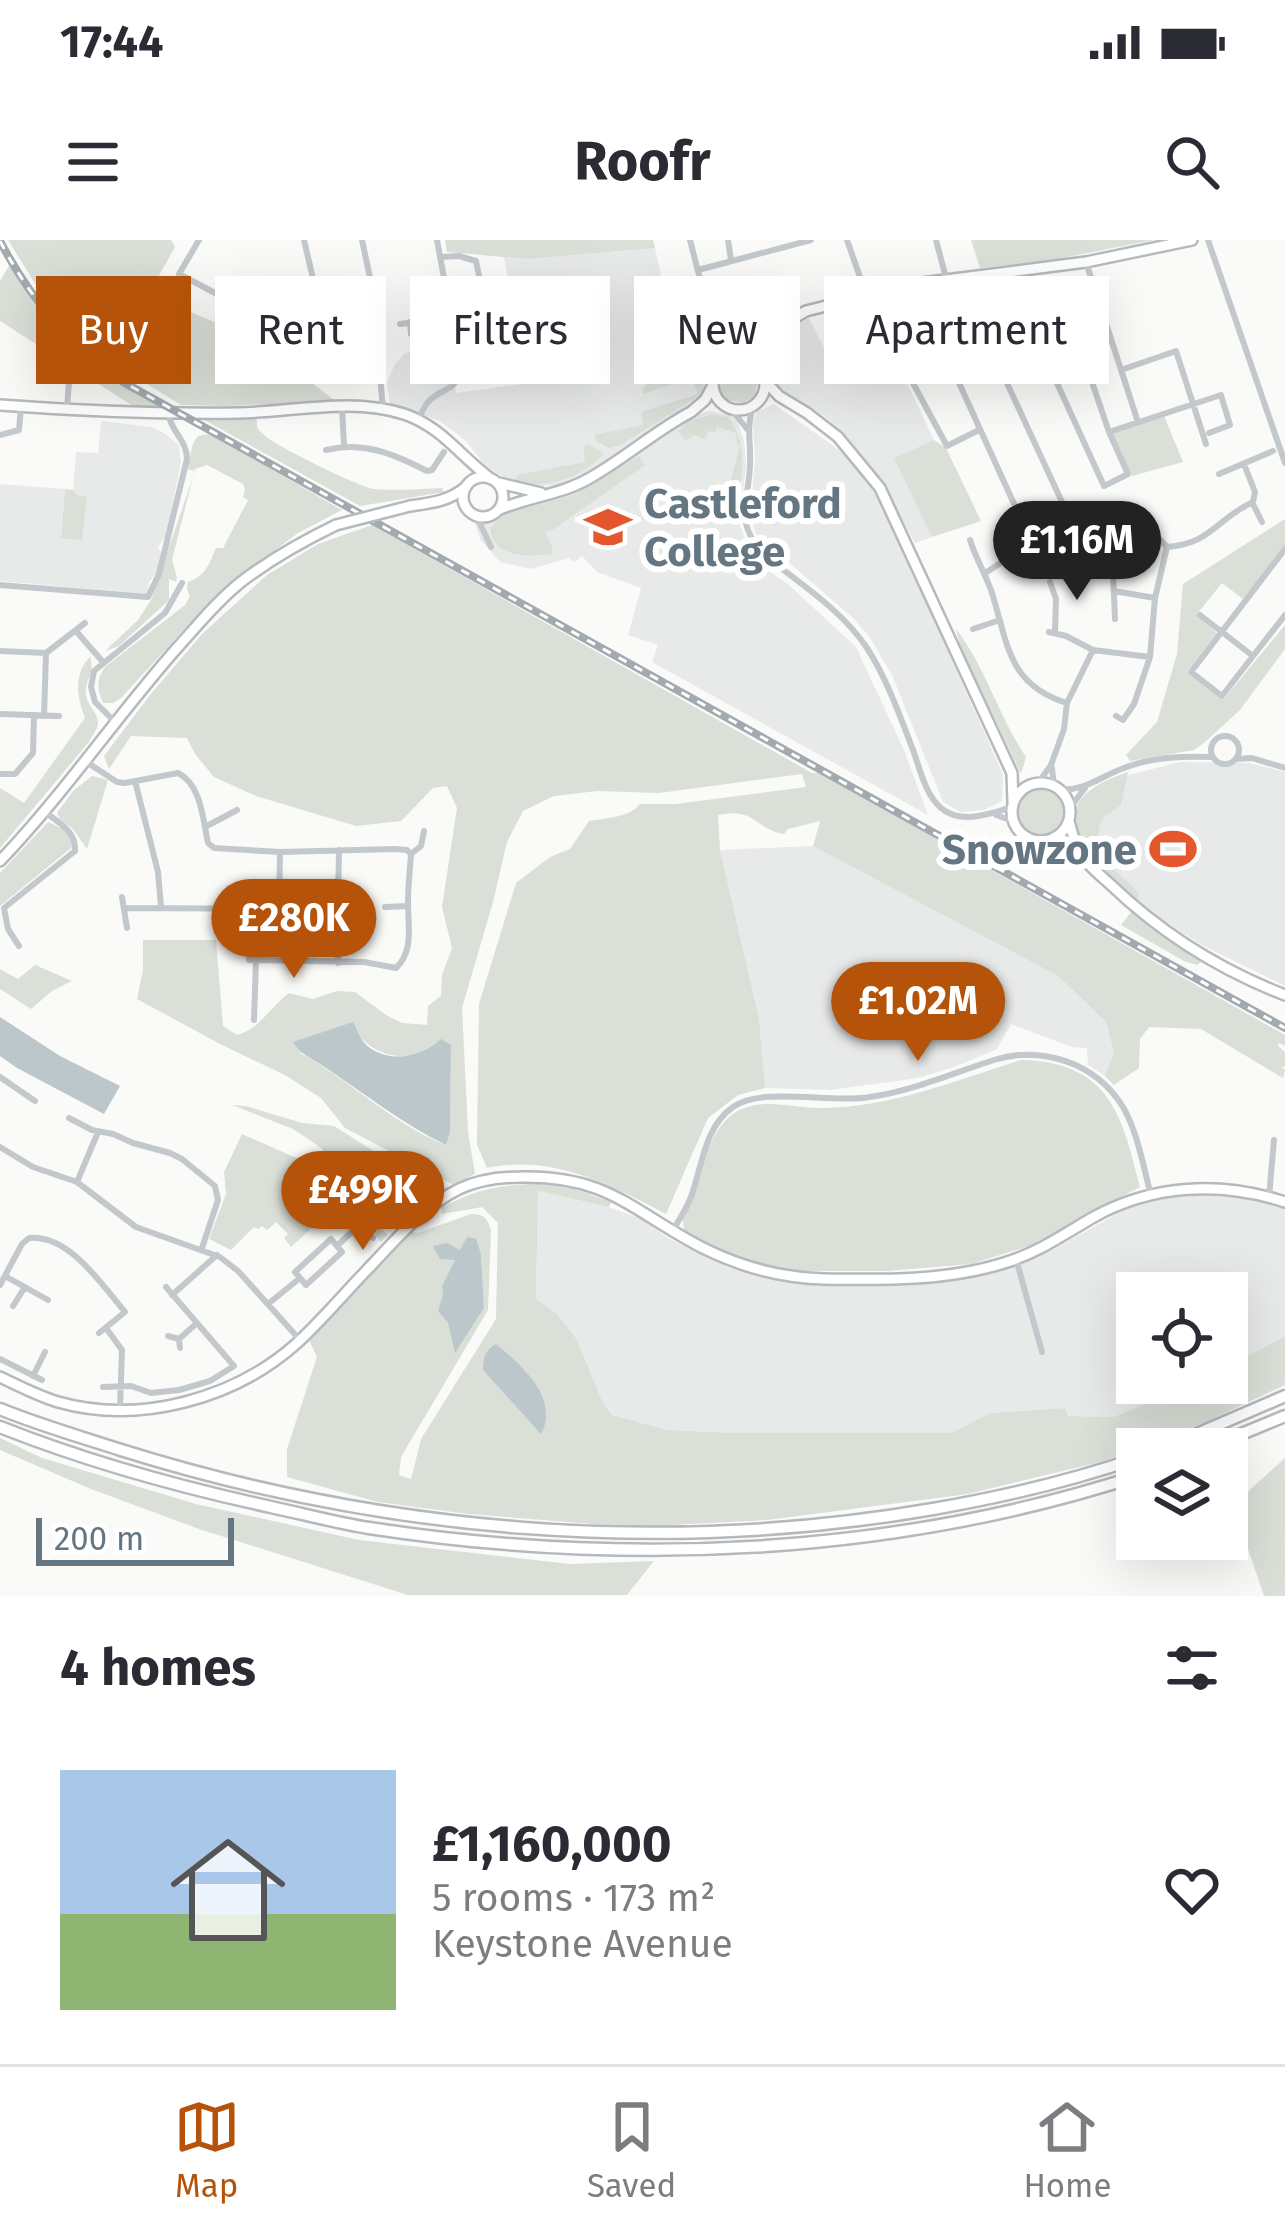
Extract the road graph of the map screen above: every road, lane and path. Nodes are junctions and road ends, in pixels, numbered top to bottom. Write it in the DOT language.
graph roads {
  1 [pos="200,240"];
  2 [pos="304,240"];
  3 [pos="362,240"];
  4 [pos="437,240"];
  5 [pos="690,240"];
  6 [pos="728,240"];
  7 [pos="811,240"];
  8 [pos="847,240"];
  9 [pos="936,240"];
  10 [pos="1192,240"];
  11 [pos="1208,240"];
  12 [pos="791,243"];
  13 [pos="440,257"];
  14 [pos="731,261"];
  15 [pos="1086,262"];
  16 [pos="698,270"];
  17 [pos="1014,271"];
  18 [pos="312,276"];
  19 [pos="370,276"];
  20 [pos="444,276"];
  21 [pos="479,276"];
  22 [pos="700,276"];
  23 [pos="859,276"];
  24 [pos="945,276"];
  25 [pos="966,276"];
  26 [pos="1090,276"];
  27 [pos="215,293"];
  28 [pos="410,322"];
  29 [pos="400,323"];
  30 [pos="1109,334"];
  31 [pos="1121,370"];
  32 [pos="69,384"];
  33 [pos="381,384"];
  34 [pos="456,384"];
  35 [pos="763,384"];
  36 [pos="769,384"];
  37 [pos="914,384"];
  38 [pos="959,384"];
  39 [pos="1008,384"];
  40 [pos="1093,384"];
  41 [pos="713,385"];
  42 [pos="779,397"];
  43 [pos="756,404"];
  44 [pos="1193,404"];
  45 [pos="0,405"];
  46 [pos="21,407"];
  47 [pos="342,407"];
  48 [pos="729,408"];
  49 [pos="67,409"];
  50 [pos="383,410"];
  51 [pos="691,412"];
  52 [pos="168,413"];
  53 [pos="418,420"];
  54 [pos="1138,422"];
  55 [pos="747,429"];
  56 [pos="980,430"];
  57 [pos="1109,432"];
  58 [pos="1209,433"];
  59 [pos="0,435"];
  60 [pos="1206,444"];
  61 [pos="344,446"];
  62 [pos="326,450"];
  63 [pos="1273,451"];
  64 [pos="444,452"];
  65 [pos="470,462"];
  66 [pos="1285,463"];
  67 [pos="413,464"];
  68 [pos="1244,464"];
  69 [pos="407,474"];
  70 [pos="1219,474"];
  71 [pos="493,480"];
  72 [pos="467,485"];
  73 [pos="546,494"];
  74 [pos="1062,502"];
  75 [pos="1252,502"];
  76 [pos="436,503"];
  77 [pos="1015,506"];
  78 [pos="483,514"];
  79 [pos="1146,514"];
  80 [pos="1262,522"];
  81 [pos="1149,526"];
  82 [pos="970,541"];
  83 [pos="491,547"];
  84 [pos="1167,547"];
  85 [pos="1285,549"];
  86 [pos="1113,572"];
  87 [pos="985,573"];
  88 [pos="1050,582"];
  89 [pos="182,584"];
  90 [pos="0,585"];
  91 [pos="1066,591"];
  92 [pos="1114,591"];
  93 [pos="1055,594"];
  94 [pos="1155,598"];
  95 [pos="1199,615"];
  96 [pos="1285,615"];
  97 [pos="1115,619"];
  98 [pos="1000,620"];
  99 [pos="85,623"];
  100 [pos="973,629"];
  101 [pos="76,631"];
  102 [pos="1222,632"];
  103 [pos="1093,650"];
  104 [pos="0,651"];
  105 [pos="46,653"];
  106 [pos="1252,656"];
  107 [pos="1150,657"];
  108 [pos="103,662"];
  109 [pos="1067,703"];
  110 [pos="0,714"];
  111 [pos="34,715"];
  112 [pos="44,716"];
  113 [pos="58,716"];
  114 [pos="1116,716"];
  115 [pos="115,722"];
  116 [pos="1238,745"];
  117 [pos="1211,746"];
  118 [pos="1194,755"];
  119 [pos="1212,757"];
  120 [pos="1252,758"];
  121 [pos="1235,760"];
  122 [pos="86,761"];
  123 [pos="1051,765"];
  124 [pos="1285,768"];
  125 [pos="1012,772"];
  126 [pos="0,774"];
  127 [pos="135,782"];
  128 [pos="1032,785"];
  129 [pos="1088,786"];
  130 [pos="1056,787"];
  131 [pos="1013,804"];
  132 [pos="1070,808"];
  133 [pos="237,810"];
  134 [pos="44,812"];
  135 [pos="993,814"];
  136 [pos="1013,821"];
  137 [pos="1069,822"];
  138 [pos="205,827"];
  139 [pos="424,831"];
  140 [pos="1055,838"];
  141 [pos="1078,849"];
  142 [pos="339,850"];
  143 [pos="280,852"];
  144 [pos="412,854"];
  145 [pos="0,861"];
  146 [pos="122,897"];
  147 [pos="158,907"];
  148 [pos="385,907"];
  149 [pos="408,907"];
  150 [pos="124,908"];
  151 [pos="250,909"];
  152 [pos="127,928"];
  153 [pos="19,946"];
  154 [pos="256,960"];
  155 [pos="338,963"];
  156 [pos="1285,995"];
  157 [pos="255,1006"];
  158 [pos="266,1006"];
  159 [pos="254,1020"];
  160 [pos="0,1077"];
  161 [pos="35,1101"];
  162 [pos="69,1118"];
  163 [pos="98,1132"];
  164 [pos="1274,1139"];
  165 [pos="0,1147"];
  166 [pos="77,1182"];
  167 [pos="1151,1195"];
  168 [pos="1268,1197"];
  169 [pos="1285,1202"];
  170 [pos="350,1212"];
  171 [pos="360,1224"];
  172 [pos="673,1230"];
  173 [pos="373,1238"];
  174 [pos="337,1246"];
  175 [pos="202,1248"];
  176 [pos="217,1255"];
  177 [pos="1016,1259"];
  178 [pos="5,1276"];
  179 [pos="300,1278"];
  180 [pos="0,1285"];
  181 [pos="25,1287"];
  182 [pos="48,1300"];
  183 [pos="268,1304"];
  184 [pos="13,1306"];
  185 [pos="197,1323"];
  186 [pos="168,1336"];
  187 [pos="300,1340"];
  188 [pos="45,1352"];
  189 [pos="1042,1352"];
  190 [pos="0,1359"];
  191 [pos="0,1377"];
  192 [pos="121,1386"];
  193 [pos="104,1387"];
  194 [pos="1285,1396"];
  195 [pos="0,1409"];
  196 [pos="120,1409"];
  197 [pos="1285,1416"];
  198 [pos="0,1427"];
  199 [pos="1211,1428"];
  200 [pos="1248,1431"];
  201 [pos="1116,1464"];
  202 [pos="1116,1482"];
  1 -- 27 [label="street"];
  2 -- 18 [label="street"];
  3 -- 19 [label="street"];
  4 -- 13 [label="street"];
  5 -- 16 [label="street"];
  6 -- 14 [label="street"];
  7 -- 12 [label="street"];
  8 -- 23 [label="street"];
  9 -- 24 [label="street"];
  10 -- 15 [label="main road"];
  11 -- 66 [label="street"];
  12 -- 14 [label="street"];
  13 -- 20 [label="street"];
  13 -- 21 [label="street"];
  14 -- 16 [label="street"];
  15 -- 17 [label="main road"];
  15 -- 26 [label="street"];
  16 -- 22 [label="street"];
  17 -- 25 [label="main road"];
  17 -- 57 [label="street"];
  28 -- 29 [label="street"];
  30 -- 31 [label="street"];
  31 -- 44 [label="street"];
  31 -- 54 [label="street"];
  32 -- 49 [label="street"];
  33 -- 50 [label="street"];
  34 -- 53 [label="street"];
  35 -- 43 [label="main road"];
  36 -- 42 [label="main road"];
  37 -- 56 [label="street"];
  38 -- 56 [label="street"];
  39 -- 74 [label="street"];
  40 -- 57 [label="street"];
  41 -- 48 [label="main road"];
  41 -- 51 [label="main road"];
  42 -- 43 [label="main road"];
  42 -- 125 [label="main road"];
  43 -- 48 [label="main road"];
  43 -- 55 [label="street"];
  44 -- 54 [label="street"];
  44 -- 58 [label="street"];
  44 -- 60 [label="street"];
  45 -- 46 [label="main road"];
  46 -- 49 [label="main road"];
  46 -- 59 [label="street"];
  47 -- 50 [label="main road"];
  47 -- 52 [label="main road"];
  47 -- 61 [label="street"];
  48 -- 51 [label="main road"];
  48 -- 55 [label="street"];
  49 -- 52 [label="main road"];
  50 -- 53 [label="main road"];
  51 -- 73 [label="main road"];
  52 -- 90 [label="street"];
  53 -- 65 [label="main road"];
  54 -- 57 [label="street"];
  55 -- 135 [label="street"];
  56 -- 77 [label="street"];
  61 -- 62 [label="street"];
  61 -- 67 [label="street"];
  63 -- 68 [label="street"];
  64 -- 67 [label="street"];
  65 -- 71 [label="main road"];
  65 -- 72 [label="main road"];
  67 -- 69 [label="street"];
  68 -- 70 [label="street"];
  68 -- 75 [label="street"];
  71 -- 72 [label="main road"];
  71 -- 73 [label="main road"];
  71 -- 78 [label="main road"];
  72 -- 76 [label="main road"];
  72 -- 78 [label="main road"];
  73 -- 78 [label="main road"];
  75 -- 80 [label="street"];
  75 -- 84 [label="street"];
  76 -- 78 [label="main road"];
  76 -- 115 [label="main road, bridge"];
  78 -- 83 [label="street"];
  79 -- 81 [label="street"];
  81 -- 84 [label="street"];
  81 -- 87 [label="street"];
  82 -- 87 [label="street"];
  84 -- 94 [label="street"];
  85 -- 102 [label="street"];
  86 -- 92 [label="street"];
  87 -- 98 [label="street"];
  88 -- 93 [label="street"];
  89 -- 108 [label="street"];
  91 -- 93 [label="street"];
  92 -- 94 [label="street"];
  92 -- 97 [label="street"];
  93 -- 103 [label="street"];
  94 -- 107 [label="street"];
  95 -- 102 [label="street"];
  96 -- 106 [label="street"];
  98 -- 100 [label="street"];
  98 -- 109 [label="street"];
  99 -- 101 [label="street"];
  101 -- 105 [label="street"];
  101 -- 108 [label="street"];
  102 -- 106 [label="street"];
  102 -- 106 [label="street"];
  103 -- 107 [label="street"];
  103 -- 109 [label="street"];
  104 -- 105 [label="street"];
  105 -- 112 [label="street"];
  107 -- 114 [label="street"];
  108 -- 115 [label="street"];
  109 -- 123 [label="street"];
  110 -- 111 [label="street"];
  111 -- 112 [label="street"];
  111 -- 126 [label="street"];
  112 -- 113 [label="street"];
  115 -- 122 [label="main road"];
  116 -- 117 [label="street"];
  116 -- 120 [label="street"];
  116 -- 121 [label="street"];
  117 -- 118 [label="street"];
  117 -- 119 [label="street"];
  118 -- 119 [label="street"];
  118 -- 129 [label="street"];
  119 -- 121 [label="street"];
  120 -- 121 [label="street"];
  120 -- 124 [label="street"];
  122 -- 127 [label="street"];
  122 -- 134 [label="main road"];
  123 -- 128 [label="street"];
  123 -- 130 [label="street"];
  125 -- 128 [label="main road"];
  125 -- 131 [label="main road"];
  127 -- 138 [label="street"];
  127 -- 147 [label="street"];
  128 -- 130 [label="main road"];
  128 -- 131 [label="main road"];
  129 -- 130 [label="street"];
  129 -- 132 [label="street"];
  130 -- 132 [label="main road"];
  131 -- 135 [label="street"];
  131 -- 136 [label="main road"];
  132 -- 137 [label="main road"];
  133 -- 138 [label="street"];
  134 -- 145 [label="main road"];
  134 -- 153 [label="street"];
  135 -- 136 [label="street"];
  136 -- 140 [label="main road"];
  137 -- 140 [label="main road"];
  137 -- 141 [label="main road"];
  138 -- 143 [label="street"];
  139 -- 144 [label="street"];
  140 -- 141 [label="main road"];
  141 -- 156 [label="main road"];
  142 -- 143 [label="street"];
  142 -- 144 [label="street"];
  142 -- 155 [label="street"];
  143 -- 151 [label="street"];
  144 -- 149 [label="street"];
  146 -- 150 [label="street"];
  147 -- 150 [label="street"];
  147 -- 151 [label="street"];
  148 -- 149 [label="street"];
  149 -- 155 [label="street"];
  150 -- 152 [label="street"];
  151 -- 154 [label="street"];
  154 -- 155 [label="street"];
  154 -- 157 [label="street"];
  157 -- 158 [label="street"];
  157 -- 159 [label="street"];
  160 -- 161 [label="street"];
  162 -- 163 [label="street"];
  163 -- 166 [label="street"];
  163 -- 175 [label="street"];
  164 -- 168 [label="street"];
  165 -- 166 [label="street"];
  166 -- 175 [label="street"];
  167 -- 168 [label="main road"];
  167 -- 172 [label="street"];
  167 -- 177 [label="main road"];
  168 -- 169 [label="main road"];
  170 -- 171 [label="street"];
  171 -- 173 [label="street"];
  171 -- 174 [label="street"];
  172 -- 177 [label="main road"];
  172 -- 187 [label="main road"];
  174 -- 179 [label="street"];
  174 -- 179 [label="street"];
  175 -- 176 [label="street"];
  176 -- 183 [label="street"];
  176 -- 185 [label="street"];
  177 -- 189 [label="street"];
  178 -- 180 [label="street"];
  178 -- 181 [label="street"];
  178 -- 192 [label="street"];
  179 -- 183 [label="street"];
  181 -- 182 [label="street"];
  181 -- 184 [label="street"];
  183 -- 187 [label="street"];
  185 -- 186 [label="street"];
  185 -- 192 [label="street"];
  187 -- 196 [label="main road"];
  188 -- 190 [label="street"];
  191 -- 196 [label="main road"];
  192 -- 193 [label="street"];
  192 -- 196 [label="street"];
  194 -- 199 [label="highway"];
  195 -- 201 [label="highway"];
  197 -- 200 [label="highway"];
  198 -- 202 [label="highway"];
}
